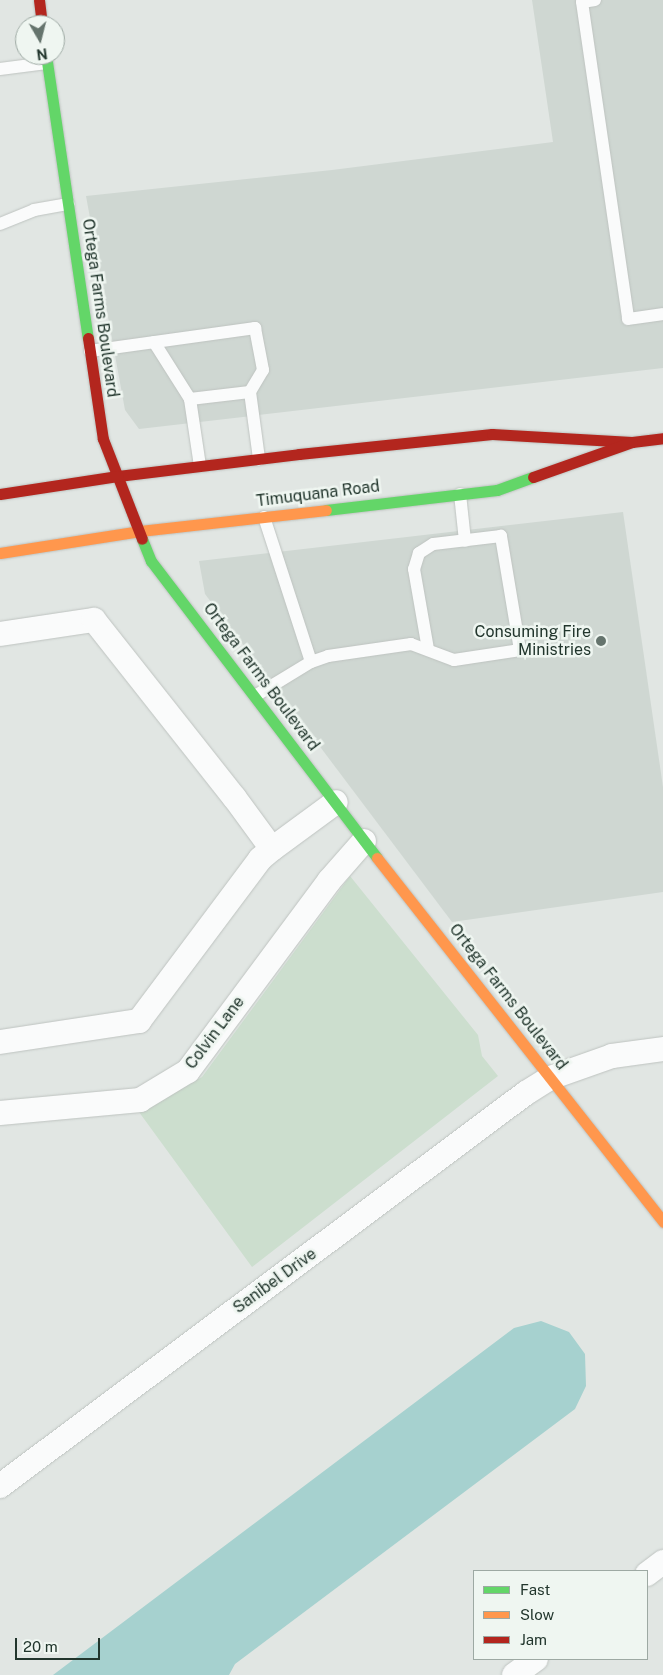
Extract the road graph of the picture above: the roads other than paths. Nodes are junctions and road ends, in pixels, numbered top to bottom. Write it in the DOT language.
graph roads {
  1 [pos="39,0"];
  2 [pos="586,1"];
  3 [pos="41,15"];
  4 [pos="19,65"];
  5 [pos="48,65"];
  6 [pos="0,69"];
  7 [pos="68,204"];
  8 [pos="0,224"];
  9 [pos="663,314"];
  10 [pos="154,342"];
  11 [pos="90,351"];
  12 [pos="250,392"];
  13 [pos="190,399"];
  14 [pos="663,438"];
  15 [pos="632,442"];
  16 [pos="260,459"];
  17 [pos="200,466"];
  18 [pos="118,476"];
  19 [pos="0,494"];
  20 [pos="460,494"];
  21 [pos="264,517"];
  22 [pos="140,532"];
  23 [pos="465,540"];
  24 [pos="0,552"];
  25 [pos="0,634"];
  26 [pos="428,649"];
  27 [pos="311,662"];
  28 [pos="255,696"];
  29 [pos="336,802"];
  30 [pos="364,841"];
  31 [pos="272,849"];
  32 [pos="0,1042"];
  33 [pos="663,1049"];
  34 [pos="550,1078"];
  35 [pos="0,1113"];
  36 [pos="663,1222"];
  37 [pos="0,1486"];
  38 [pos="663,1562"];
  39 [pos="648,1573"];
  40 [pos="535,1660"];
  41 [pos="514,1675"];
  1 -- 3 [label="street"];
  2 -- 9 [label="lane"];
  4 -- 6 [label="lane"];
  5 -- 7 [label="street, Ortega Farms Boulevard"];
  7 -- 8 [label="lane"];
  7 -- 11 [label="street, Ortega Farms Boulevard"];
  10 -- 11 [label="lane"];
  10 -- 12 [label="lane"];
  10 -- 13 [label="lane"];
  11 -- 18 [label="street, Ortega Farms Boulevard"];
  12 -- 13 [label="lane"];
  12 -- 16 [label="lane"];
  13 -- 17 [label="lane"];
  14 -- 15 [label="street, Timuquana Road"];
  15 -- 16 [label="street, Timuquana Road"];
  15 -- 20 [label="street, Timuquana Road"];
  16 -- 17 [label="street, Timuquana Road"];
  17 -- 18 [label="street, Timuquana Road"];
  18 -- 19 [label="street, Timuquana Road"];
  18 -- 22 [label="street, Ortega Farms Boulevard"];
  20 -- 21 [label="street, Timuquana Road"];
  20 -- 23 [label="lane"];
  21 -- 22 [label="street, Timuquana Road"];
  21 -- 27 [label="lane"];
  22 -- 24 [label="street, Timuquana Road"];
  22 -- 28 [label="street, Ortega Farms Boulevard"];
  23 -- 26 [label="lane"];
  23 -- 26 [label="lane"];
  25 -- 31 [label="street"];
  26 -- 27 [label="lane"];
  27 -- 28 [label="lane"];
  28 -- 29 [label="street, Ortega Farms Boulevard"];
  29 -- 30 [label="street, Ortega Farms Boulevard"];
  29 -- 31 [label="street"];
  30 -- 34 [label="street, Ortega Farms Boulevard"];
  30 -- 35 [label="street, Colvin Lane"];
  31 -- 32 [label="street"];
  33 -- 34 [label="street, Sanibel Drive"];
  34 -- 36 [label="street, Ortega Farms Boulevard"];
  34 -- 37 [label="street, Sanibel Drive"];
  38 -- 39 [label="street"];
  40 -- 41 [label="street"];
}
